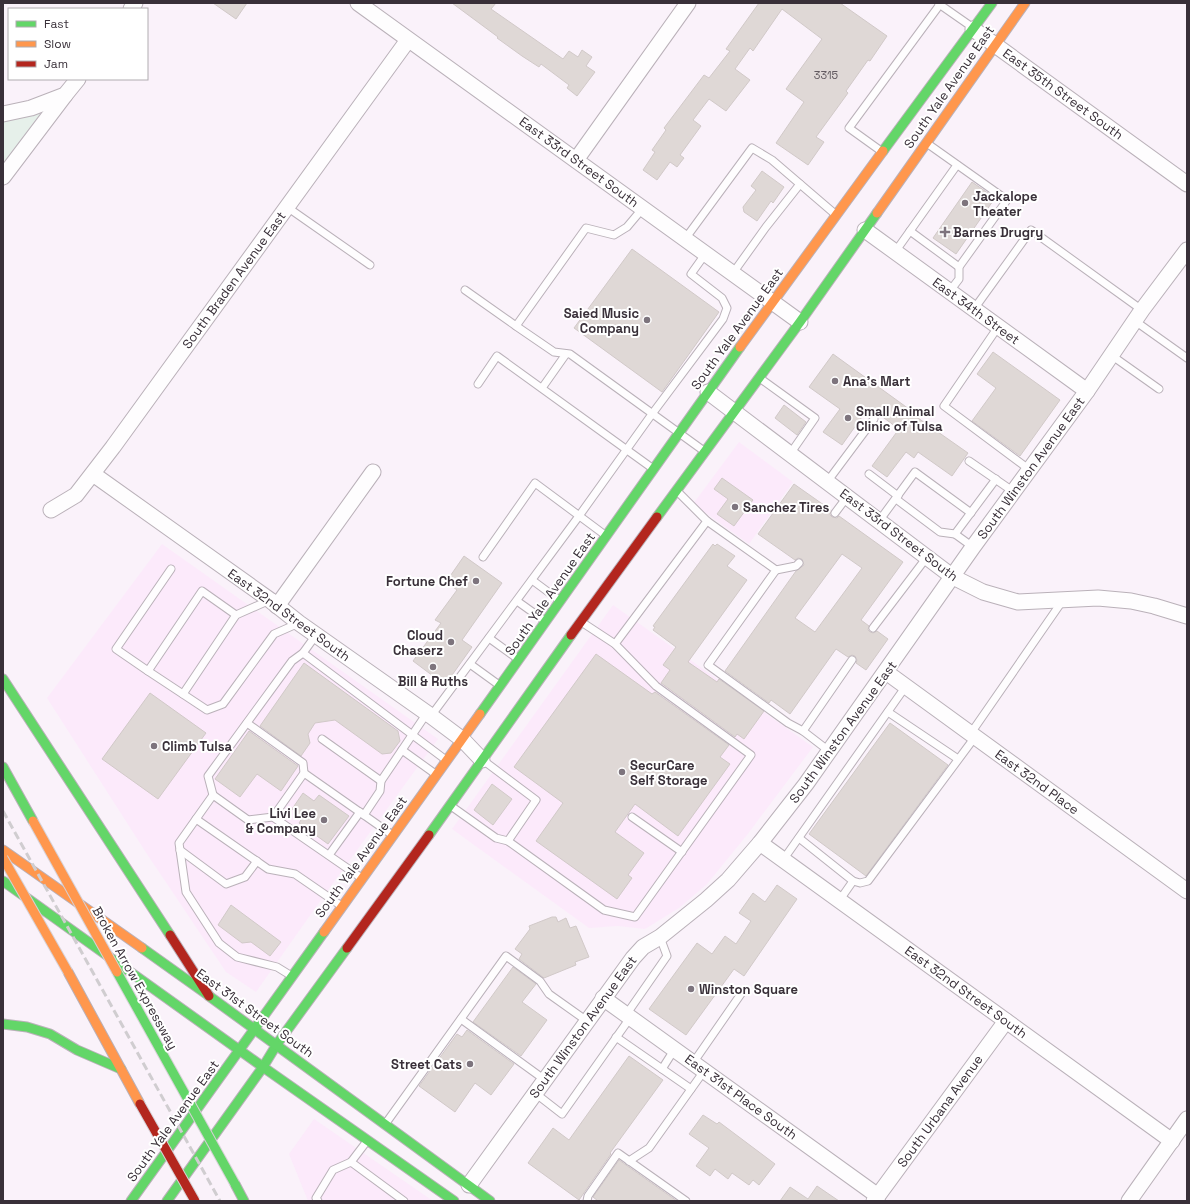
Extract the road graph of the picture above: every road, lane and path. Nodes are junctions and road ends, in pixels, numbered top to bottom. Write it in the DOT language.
graph roads {
  1 [pos="358,3"];
  2 [pos="688,3"];
  3 [pos="940,3"];
  4 [pos="992,3"];
  5 [pos="1025,3"];
  6 [pos="973,29"];
  7 [pos="408,40"];
  8 [pos="995,45"];
  9 [pos="77,80"];
  10 [pos="65,95"];
  11 [pos="3,114"];
  12 [pos="926,143"];
  13 [pos="883,152"];
  14 [pos="576,160"];
  15 [pos="956,165"];
  16 [pos="3,177"];
  17 [pos="800,184"];
  18 [pos="1187,184"];
  19 [pos="858,186"];
  20 [pos="860,200"];
  21 [pos="287,207"];
  22 [pos="643,208"];
  23 [pos="836,216"];
  24 [pos="864,223"];
  25 [pos="910,231"];
  26 [pos="685,239"];
  27 [pos="1187,250"];
  28 [pos="895,252"];
  29 [pos="706,254"];
  30 [pos="370,265"];
  31 [pos="960,267"];
  32 [pos="733,273"];
  33 [pos="465,290"];
  34 [pos="949,292"];
  35 [pos="773,302"];
  36 [pos="974,309"];
  37 [pos="1139,316"];
  38 [pos="800,322"];
  39 [pos="516,326"];
  40 [pos="998,327"];
  41 [pos="566,354"];
  42 [pos="1111,355"];
  43 [pos="1187,358"];
  44 [pos="759,378"];
  45 [pos="478,384"];
  46 [pos="542,388"];
  47 [pos="1159,389"];
  48 [pos="1086,391"];
  49 [pos="708,392"];
  50 [pos="735,413"];
  51 [pos="652,414"];
  52 [pos="874,419"];
  53 [pos="679,433"];
  54 [pos="626,450"];
  55 [pos="706,452"];
  56 [pos="790,454"];
  57 [pos="968,461"];
  58 [pos="654,469"];
  59 [pos="1030,470"];
  60 [pos="373,472"];
  61 [pos="93,474"];
  62 [pos="869,474"];
  63 [pos="996,479"];
  64 [pos="827,482"];
  65 [pos="677,491"];
  66 [pos="1014,492"];
  67 [pos="847,497"];
  68 [pos="897,497"];
  69 [pos="51,510"];
  70 [pos="836,513"];
  71 [pos="970,513"];
  72 [pos="579,516"];
  73 [pos="707,521"];
  74 [pos="879,521"];
  75 [pos="954,534"];
  76 [pos="606,536"];
  77 [pos="974,548"];
  78 [pos="483,557"];
  79 [pos="927,557"];
  80 [pos="799,562"];
  81 [pos="171,569"];
  82 [pos="776,570"];
  83 [pos="953,577"];
  84 [pos="532,580"];
  85 [pos="1064,599"];
  86 [pos="517,601"];
  87 [pos="561,602"];
  88 [pos="273,603"];
  89 [pos="236,616"];
  90 [pos="1187,616"];
  91 [pos="546,622"];
  92 [pos="581,622"];
  93 [pos="299,623"];
  94 [pos="873,628"];
  95 [pos="316,635"];
  96 [pos="489,638"];
  97 [pos="614,644"];
  98 [pos="304,653"];
  99 [pos="519,660"];
  100 [pos="852,660"];
  101 [pos="470,664"];
  102 [pos="148,671"];
  103 [pos="886,672"];
  104 [pos="3,679"];
  105 [pos="906,686"];
  106 [pos="500,687"];
  107 [pos="184,694"];
  108 [pos="888,712"];
  109 [pos="429,715"];
  110 [pos="247,723"];
  111 [pos="803,731"];
  112 [pos="413,734"];
  113 [pos="973,735"];
  114 [pos="322,739"];
  115 [pos="463,740"];
  116 [pos="402,750"];
  117 [pos="830,751"];
  118 [pos="958,759"];
  119 [pos="482,760"];
  120 [pos="447,761"];
  121 [pos="3,768"];
  122 [pos="304,773"];
  123 [pos="437,775"];
  124 [pos="381,781"];
  125 [pos="213,795"];
  126 [pos="450,805"];
  127 [pos="362,813"];
  128 [pos="632,816"];
  129 [pos="273,817"];
  130 [pos="196,819"];
  131 [pos="393,836"];
  132 [pos="799,838"];
  133 [pos="508,841"];
  134 [pos="760,844"];
  135 [pos="3,850"];
  136 [pos="180,850"];
  137 [pos="682,852"];
  138 [pos="329,855"];
  139 [pos="3,858"];
  140 [pos="783,860"];
  141 [pos="257,861"];
  142 [pos="362,878"];
  143 [pos="3,881"];
  144 [pos="853,881"];
  145 [pos="1187,891"];
  146 [pos="839,901"];
  147 [pos="342,906"];
  148 [pos="660,937"];
  149 [pos="292,976"];
  150 [pos="743,991"];
  151 [pos="209,996"];
  152 [pos="603,998"];
  153 [pos="628,1016"];
  154 [pos="461,1018"];
  155 [pos="587,1021"];
  156 [pos="1006,1021"];
  157 [pos="3,1024"];
  158 [pos="254,1029"];
  159 [pos="616,1037"];
  160 [pos="277,1044"];
  161 [pos="239,1050"];
  162 [pos="674,1050"];
  163 [pos="263,1067"];
  164 [pos="698,1067"];
  165 [pos="121,1069"];
  166 [pos="662,1069"];
  167 [pos="545,1080"];
  168 [pos="691,1089"];
  169 [pos="535,1094"];
  170 [pos="1187,1119"];
  171 [pos="385,1124"];
  172 [pos="368,1140"];
  173 [pos="1172,1141"];
  174 [pos="629,1161"];
  175 [pos="351,1162"];
  176 [pos="469,1186"];
  177 [pos="441,1197"];
  178 [pos="876,1198"];
  179 [pos="131,1201"];
  180 [pos="167,1201"];
  181 [pos="195,1201"];
  182 [pos="244,1201"];
  183 [pos="318,1201"];
  184 [pos="404,1201"];
  185 [pos="454,1201"];
  186 [pos="490,1201"];
  187 [pos="587,1201"];
  188 [pos="686,1201"];
  189 [pos="1129,1201"];
  1 -- 7 [label="street, East 33rd Street South"];
  2 -- 14 [label="street"];
  3 -- 6 [label="lane, East 35th Street South"];
  3 -- 13 [label="lane"];
  4 -- 6 [label="main road, South Yale Avenue East"];
  5 -- 8 [label="main road, South Yale Avenue East"];
  6 -- 8 [label="street, East 35th Street South"];
  6 -- 13 [label="main road, South Yale Avenue East"];
  7 -- 14 [label="street, East 33rd Street South"];
  7 -- 21 [label="street, South Braden Avenue East"];
  8 -- 12 [label="main road, South Yale Avenue East"];
  8 -- 18 [label="street, East 35th Street South"];
  9 -- 10 [label="street"];
  10 -- 11 [label="street"];
  10 -- 16 [label="street"];
  12 -- 15 [label="lane"];
  12 -- 24 [label="main road, South Yale Avenue East"];
  13 -- 19 [label="main road, South Yale Avenue East"];
  14 -- 22 [label="street, East 33rd Street South"];
  15 -- 25 [label="lane"];
  15 -- 31 [label="lane"];
  17 -- 23 [label="lane"];
  17 -- 26 [label="lane"];
  17 -- 32 [label="lane"];
  19 -- 20 [label="main road"];
  19 -- 23 [label="main road, South Yale Avenue East"];
  21 -- 30 [label="lane"];
  21 -- 61 [label="street, South Braden Avenue East"];
  22 -- 26 [label="street, East 33rd Street South"];
  22 -- 39 [label="lane"];
  23 -- 35 [label="main road, South Yale Avenue East"];
  24 -- 28 [label="street, East 34th Street"];
  24 -- 38 [label="main road, South Yale Avenue East"];
  25 -- 28 [label="lane"];
  25 -- 31 [label="lane"];
  26 -- 29 [label="street, East 33rd Street South"];
  27 -- 37 [label="street, South Winston Avenue East"];
  28 -- 34 [label="street, East 34th Street"];
  29 -- 32 [label="street, East 33rd Street South"];
  29 -- 51 [label="lane"];
  31 -- 34 [label="lane"];
  32 -- 35 [label="street, East 33rd Street South"];
  33 -- 39 [label="lane"];
  34 -- 36 [label="street, East 34th Street"];
  35 -- 38 [label="street, East 33rd Street South"];
  35 -- 49 [label="main road, South Yale Avenue East"];
  36 -- 37 [label="lane"];
  36 -- 40 [label="street, East 34th Street"];
  37 -- 42 [label="street, South Winston Avenue East"];
  37 -- 43 [label="lane"];
  38 -- 44 [label="main road, South Yale Avenue East"];
  39 -- 41 [label="lane"];
  40 -- 48 [label="street, East 34th Street"];
  40 -- 59 [label="lane"];
  41 -- 46 [label="lane"];
  41 -- 51 [label="lane"];
  42 -- 47 [label="lane"];
  42 -- 48 [label="street, South Winston Avenue East"];
  44 -- 50 [label="main road, South Yale Avenue East"];
  44 -- 56 [label="lane"];
  45 -- 46 [label="lane"];
  46 -- 54 [label="lane"];
  48 -- 59 [label="street, South Winston Avenue East"];
  49 -- 50 [label="street, East 33rd Street South"];
  49 -- 53 [label="main road, South Yale Avenue East"];
  50 -- 55 [label="main road, South Yale Avenue East"];
  50 -- 56 [label="street, East 33rd Street South"];
  51 -- 53 [label="lane"];
  51 -- 54 [label="lane"];
  52 -- 64 [label="lane"];
  53 -- 55 [label="lane"];
  53 -- 58 [label="main road, South Yale Avenue East"];
  54 -- 58 [label="lane"];
  54 -- 72 [label="lane"];
  55 -- 65 [label="main road, South Yale Avenue East"];
  56 -- 64 [label="street, East 33rd Street South"];
  57 -- 63 [label="lane"];
  58 -- 76 [label="main road, South Yale Avenue East"];
  59 -- 66 [label="street, South Winston Avenue East"];
  60 -- 88 [label="street"];
  61 -- 69 [label="street, South Braden Avenue East"];
  61 -- 88 [label="street, East 32nd Street South"];
  62 -- 68 [label="lane"];
  63 -- 66 [label="lane"];
  63 -- 71 [label="lane"];
  64 -- 67 [label="street, East 33rd Street South"];
  65 -- 73 [label="lane"];
  65 -- 92 [label="main road, South Yale Avenue East"];
  66 -- 77 [label="street, South Winston Avenue East"];
  67 -- 70 [label="lane"];
  67 -- 74 [label="street, East 33rd Street South"];
  68 -- 71 [label="lane"];
  68 -- 74 [label="lane"];
  68 -- 75 [label="lane"];
  71 -- 75 [label="lane"];
  72 -- 76 [label="lane"];
  72 -- 78 [label="lane"];
  72 -- 84 [label="lane"];
  73 -- 82 [label="lane"];
  73 -- 97 [label="lane"];
  74 -- 79 [label="street, East 33rd Street South"];
  75 -- 77 [label="lane"];
  76 -- 87 [label="main road, South Yale Avenue East"];
  77 -- 83 [label="street, South Winston Avenue East"];
  79 -- 83 [label="street, East 33rd Street South"];
  79 -- 94 [label="lane"];
  80 -- 82 [label="lane"];
  81 -- 102 [label="lane"];
  82 -- 111 [label="lane"];
  83 -- 85 [label="street, East 33rd Street South"];
  83 -- 103 [label="street, South Winston Avenue East"];
  84 -- 86 [label="lane"];
  84 -- 87 [label="lane"];
  85 -- 90 [label="street, East 33rd Street South"];
  85 -- 113 [label="lane"];
  86 -- 91 [label="lane"];
  86 -- 96 [label="lane"];
  87 -- 91 [label="main road, South Yale Avenue East"];
  88 -- 89 [label="lane"];
  88 -- 93 [label="street, East 32nd Street South"];
  89 -- 102 [label="lane"];
  89 -- 107 [label="lane"];
  91 -- 99 [label="main road, South Yale Avenue East"];
  92 -- 97 [label="lane"];
  92 -- 119 [label="main road, South Yale Avenue East"];
  93 -- 95 [label="street, East 32nd Street South"];
  93 -- 107 [label="lane"];
  95 -- 98 [label="lane"];
  95 -- 109 [label="street, East 32nd Street South"];
  96 -- 99 [label="lane"];
  96 -- 101 [label="lane"];
  97 -- 137 [label="lane"];
  98 -- 110 [label="lane"];
  98 -- 112 [label="lane"];
  99 -- 106 [label="main road, South Yale Avenue East"];
  100 -- 111 [label="lane"];
  101 -- 106 [label="lane"];
  101 -- 109 [label="lane"];
  102 -- 107 [label="lane"];
  103 -- 105 [label="street, East 32nd Place"];
  103 -- 117 [label="street, South Winston Avenue East"];
  104 -- 151 [label="main road"];
  105 -- 108 [label="lane"];
  105 -- 113 [label="street, East 32nd Place"];
  106 -- 115 [label="main road, South Yale Avenue East"];
  108 -- 118 [label="lane"];
  108 -- 132 [label="lane"];
  109 -- 112 [label="lane"];
  109 -- 115 [label="street, East 32nd Street South"];
  110 -- 122 [label="lane"];
  110 -- 125 [label="lane"];
  111 -- 117 [label="lane"];
  112 -- 116 [label="lane"];
  112 -- 120 [label="lane"];
  113 -- 118 [label="lane"];
  113 -- 145 [label="street, East 32nd Place"];
  114 -- 124 [label="lane"];
  115 -- 119 [label="street, East 32nd Street South"];
  115 -- 120 [label="main road, South Yale Avenue East"];
  116 -- 123 [label="lane"];
  116 -- 124 [label="lane"];
  117 -- 134 [label="street, South Winston Avenue East"];
  118 -- 144 [label="lane"];
  119 -- 126 [label="main road, South Yale Avenue East"];
  119 -- 133 [label="lane"];
  120 -- 123 [label="main road, South Yale Avenue East"];
  121 -- 182 [label="main road, Broken Arrow Expressway, bridge"];
  122 -- 127 [label="lane"];
  122 -- 129 [label="lane"];
  123 -- 131 [label="main road, South Yale Avenue East"];
  124 -- 127 [label="lane"];
  125 -- 129 [label="lane"];
  125 -- 130 [label="lane"];
  126 -- 133 [label="lane"];
  126 -- 160 [label="main road, South Yale Avenue East"];
  127 -- 131 [label="lane"];
  127 -- 138 [label="lane"];
  128 -- 137 [label="lane"];
  129 -- 138 [label="lane"];
  130 -- 136 [label="lane"];
  130 -- 141 [label="lane"];
  131 -- 142 [label="main road, South Yale Avenue East"];
  132 -- 140 [label="lane"];
  132 -- 144 [label="lane"];
  133 -- 137 [label="lane"];
  134 -- 140 [label="street, East 32nd Street South"];
  134 -- 148 [label="street, South Winston Avenue East"];
  135 -- 151 [label="main road, East 31st Street South"];
  136 -- 141 [label="lane"];
  136 -- 149 [label="lane"];
  138 -- 142 [label="lane"];
  139 -- 165 [label="main road, bridge"];
  140 -- 146 [label="street, East 32nd Street South"];
  141 -- 147 [label="lane"];
  142 -- 147 [label="main road, South Yale Avenue East"];
  143 -- 161 [label="main road"];
  144 -- 146 [label="lane"];
  146 -- 156 [label="street, East 32nd Street South"];
  147 -- 149 [label="main road, South Yale Avenue East"];
  148 -- 152 [label="street, South Winston Avenue East"];
  148 -- 153 [label="lane"];
  149 -- 158 [label="main road, South Yale Avenue East"];
  150 -- 164 [label="lane"];
  151 -- 158 [label="main road, East 31st Street South"];
  152 -- 153 [label="street, East 31st Place South"];
  152 -- 155 [label="street, South Winston Avenue East"];
  153 -- 159 [label="lane"];
  153 -- 162 [label="street, East 31st Place South"];
  154 -- 155 [label="lane"];
  154 -- 167 [label="lane"];
  154 -- 171 [label="lane"];
  155 -- 167 [label="street, South Winston Avenue East"];
  156 -- 173 [label="street, East 32nd Street South"];
  156 -- 178 [label="street, South Urbana Avenue"];
  157 -- 165 [label="main road"];
  158 -- 160 [label="main road, East 31st Street South"];
  158 -- 161 [label="main road, South Yale Avenue East"];
  159 -- 166 [label="lane"];
  159 -- 169 [label="lane"];
  160 -- 163 [label="main road, South Yale Avenue East"];
  160 -- 171 [label="main road, East 31st Street South"];
  161 -- 163 [label="main road"];
  161 -- 179 [label="main road, South Yale Avenue East"];
  162 -- 164 [label="street, East 31st Place South"];
  162 -- 166 [label="lane"];
  163 -- 172 [label="main road"];
  163 -- 180 [label="main road, South Yale Avenue East"];
  164 -- 168 [label="lane"];
  164 -- 178 [label="street, East 31st Place South"];
  165 -- 181 [label="main road, bridge"];
  166 -- 168 [label="lane"];
  167 -- 169 [label="street, South Winston Avenue East"];
  168 -- 174 [label="lane"];
  169 -- 176 [label="street, South Winston Avenue East"];
  170 -- 173 [label="street"];
  171 -- 176 [label="main road, East 31st Street South"];
  172 -- 175 [label="lane"];
  172 -- 177 [label="main road"];
  173 -- 189 [label="street"];
  174 -- 187 [label="lane"];
  174 -- 188 [label="lane"];
  175 -- 183 [label="lane"];
  175 -- 184 [label="lane"];
  176 -- 186 [label="main road, East 31st Street South"];
  177 -- 185 [label="main road"];
}
